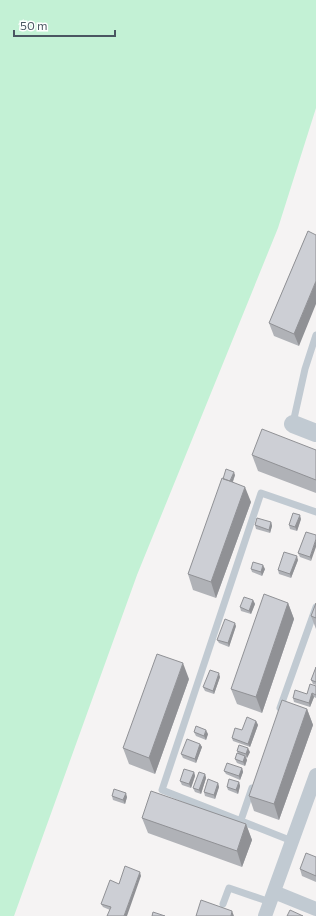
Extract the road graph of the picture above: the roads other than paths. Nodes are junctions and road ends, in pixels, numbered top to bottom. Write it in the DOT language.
graph roads {
  1 [pos="316,334"];
  2 [pos="293,424"];
  3 [pos="316,433"];
  4 [pos="316,512"];
  5 [pos="316,607"];
  6 [pos="277,717"];
  7 [pos="316,775"];
  8 [pos="254,783"];
  9 [pos="241,820"];
  10 [pos="292,841"];
  11 [pos="272,897"];
  12 [pos="224,904"];
  13 [pos="316,909"];
  14 [pos="265,916"];
  1 -- 2 [label="lane"];
  2 -- 3 [label="street"];
  4 -- 9 [label="lane"];
  5 -- 6 [label="lane"];
  7 -- 10 [label="street"];
  8 -- 9 [label="lane"];
  9 -- 10 [label="lane"];
  10 -- 11 [label="street"];
  11 -- 12 [label="lane"];
  11 -- 13 [label="street"];
  11 -- 14 [label="street"];
}
